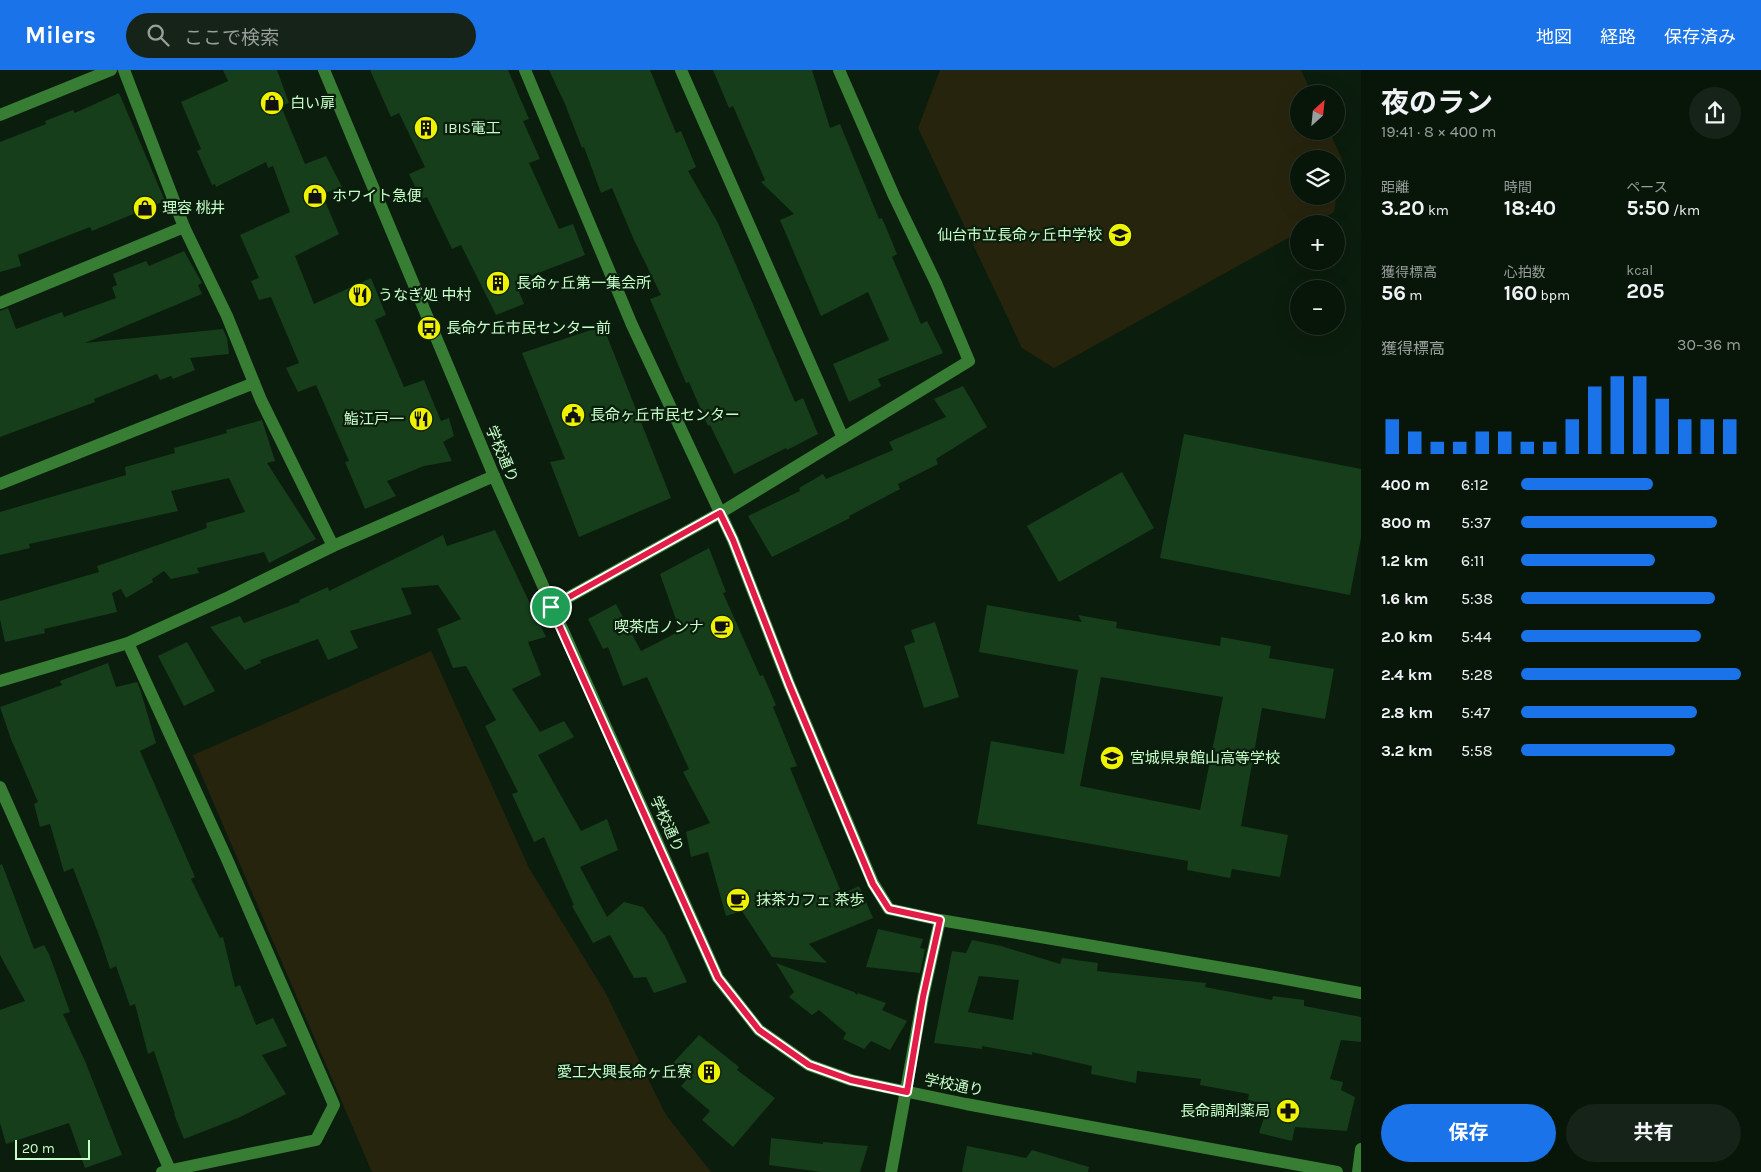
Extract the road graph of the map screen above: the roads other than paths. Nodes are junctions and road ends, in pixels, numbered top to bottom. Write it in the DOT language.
graph roads {
  1 [pos="111,70"];
  2 [pos="124,70"];
  3 [pos="324,70"];
  4 [pos="525,70"];
  5 [pos="681,70"];
  6 [pos="840,70"];
  7 [pos="0,115"];
  8 [pos="184,227"];
  9 [pos="0,303"];
  10 [pos="254,383"];
  11 [pos="842,438"];
  12 [pos="494,476"];
  13 [pos="0,484"];
  14 [pos="720,513"];
  15 [pos="333,546"];
  16 [pos="551,607"];
  17 [pos="128,643"];
  18 [pos="0,681"];
  19 [pos="0,787"];
  20 [pos="940,920"];
  21 [pos="1361,993"];
  22 [pos="907,1092"];
  23 [pos="1361,1149"];
  24 [pos="166,1171"];
  25 [pos="891,1172"];
  26 [pos="1337,1172"];
  27 [pos="1358,1172"];
  1 -- 7 [label="street"];
  2 -- 8 [label="street"];
  3 -- 12 [label="street, 学校通り"];
  4 -- 14 [label="street"];
  5 -- 11 [label="street"];
  6 -- 11 [label="street"];
  8 -- 9 [label="street"];
  8 -- 10 [label="street"];
  10 -- 13 [label="street"];
  10 -- 15 [label="street"];
  11 -- 14 [label="street"];
  12 -- 15 [label="street"];
  12 -- 16 [label="street, 学校通り"];
  14 -- 16 [label="street"];
  14 -- 20 [label="street"];
  15 -- 17 [label="street"];
  16 -- 22 [label="street, 学校通り"];
  17 -- 18 [label="street"];
  17 -- 24 [label="street"];
  19 -- 24 [label="street"];
  20 -- 21 [label="street"];
  20 -- 22 [label="street"];
  22 -- 25 [label="street"];
  22 -- 26 [label="street, 学校通り"];
  23 -- 27 [label="street"];
}
